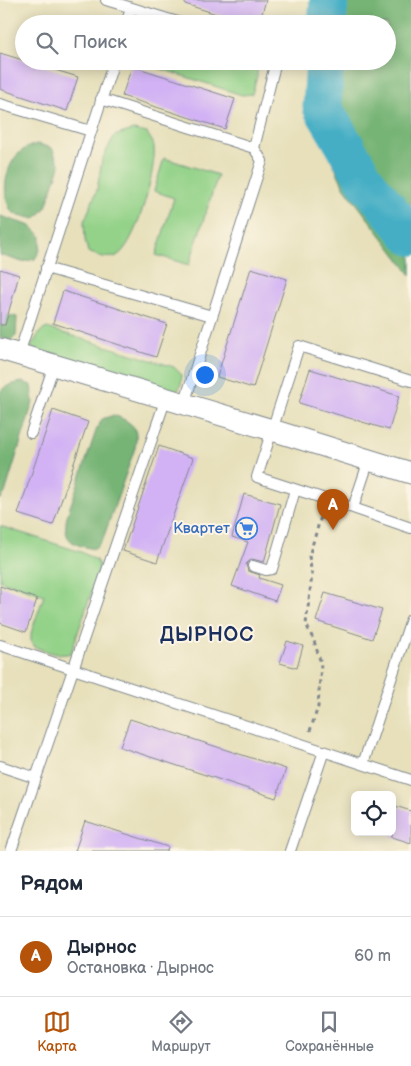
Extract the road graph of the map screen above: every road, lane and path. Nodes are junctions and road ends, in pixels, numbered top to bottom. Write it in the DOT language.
graph roads {
  1 [pos="106,0"];
  2 [pos="131,8"];
  3 [pos="129,15"];
  4 [pos="154,15"];
  5 [pos="111,70"];
  6 [pos="274,70"];
  7 [pos="101,100"];
  8 [pos="0,104"];
  9 [pos="91,131"];
  10 [pos="254,148"];
  11 [pos="46,268"];
  12 [pos="212,316"];
  13 [pos="9,352"];
  14 [pos="54,365"];
  15 [pos="411,381"];
  16 [pos="175,401"];
  17 [pos="272,430"];
  18 [pos="31,433"];
  19 [pos="369,460"];
  20 [pos="411,474"];
  21 [pos="295,490"];
  22 [pos="326,500"];
  23 [pos="353,508"];
  24 [pos="411,528"];
  25 [pos="253,566"];
  26 [pos="411,619"];
  27 [pos="0,645"];
  28 [pos="73,669"];
  29 [pos="305,745"];
  30 [pos="324,751"];
  31 [pos="363,764"];
  32 [pos="0,766"];
  33 [pos="36,778"];
  34 [pos="411,780"];
  35 [pos="11,851"];
  36 [pos="290,851"];
  1 -- 2 [label="lane"];
  2 -- 3 [label="lane"];
  2 -- 4 [label="lane"];
  5 -- 7 [label="lane"];
  6 -- 10 [label="lane"];
  7 -- 9 [label="lane"];
  7 -- 10 [label="lane"];
  8 -- 9 [label="lane"];
  9 -- 11 [label="lane"];
  10 -- 12 [label="lane"];
  11 -- 12 [label="lane"];
  11 -- 13 [label="lane"];
  12 -- 16 [label="lane"];
  13 -- 14 [label="street"];
  14 -- 16 [label="street"];
  14 -- 18 [label="lane"];
  15 -- 17 [label="lane"];
  16 -- 17 [label="street"];
  16 -- 28 [label="lane"];
  17 -- 19 [label="street"];
  17 -- 21 [label="lane"];
  19 -- 20 [label="street"];
  19 -- 23 [label="lane"];
  21 -- 22 [label="lane"];
  21 -- 25 [label="lane"];
  22 -- 23 [label="lane"];
  22 -- 29 [label="path"];
  23 -- 24 [label="lane"];
  26 -- 31 [label="lane"];
  27 -- 28 [label="lane"];
  28 -- 29 [label="lane"];
  28 -- 33 [label="lane"];
  29 -- 30 [label="lane"];
  30 -- 31 [label="lane"];
  30 -- 36 [label="lane"];
  31 -- 34 [label="lane"];
  32 -- 33 [label="lane"];
  33 -- 35 [label="lane"];
}
